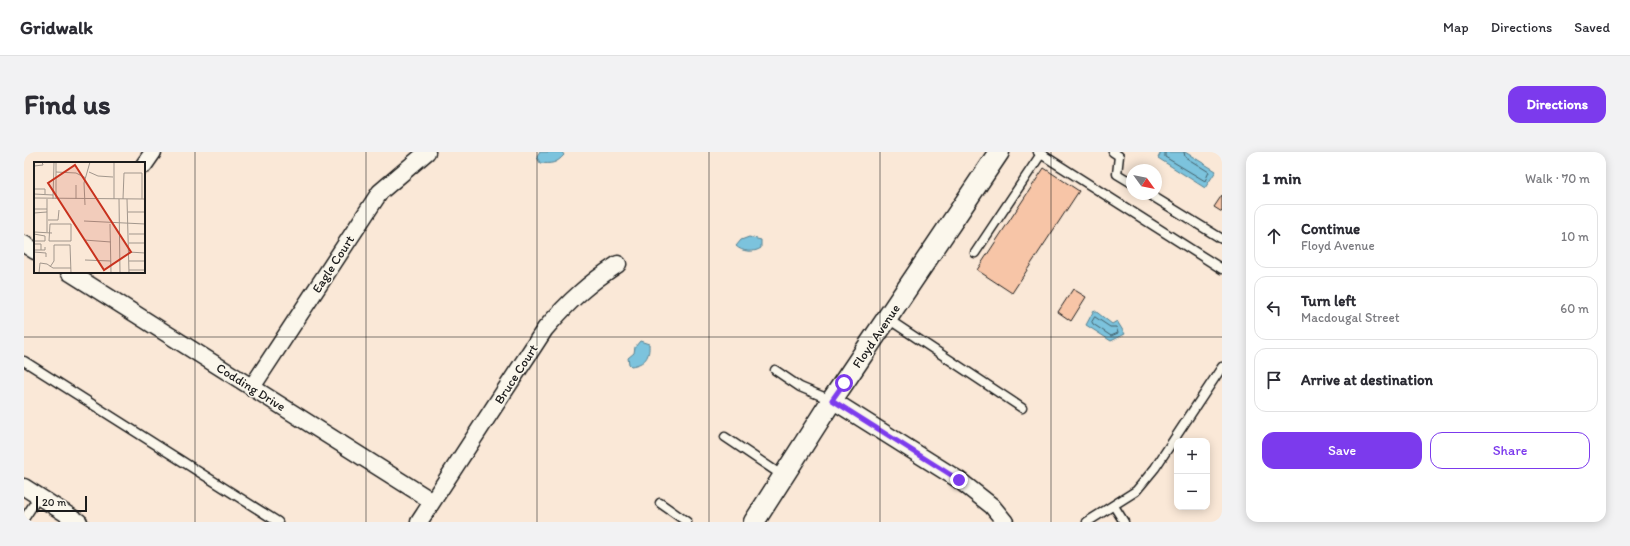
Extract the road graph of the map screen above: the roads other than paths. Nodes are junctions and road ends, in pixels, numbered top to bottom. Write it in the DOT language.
graph roads {
  1 [pos="153,152"];
  2 [pos="427,152"];
  3 [pos="999,152"];
  4 [pos="1112,152"];
  5 [pos="1039,153"];
  6 [pos="145,164"];
  7 [pos="1126,180"];
  8 [pos="1159,200"];
  9 [pos="1222,239"];
  10 [pos="24,244"];
  11 [pos="34,250"];
  12 [pos="975,253"];
  13 [pos="618,264"];
  14 [pos="1222,269"];
  15 [pos="71,273"];
  16 [pos="888,319"];
  17 [pos="24,361"];
  18 [pos="1222,367"];
  19 [pos="775,370"];
  20 [pos="252,387"];
  21 [pos="832,400"];
  22 [pos="1022,408"];
  23 [pos="725,437"];
  24 [pos="783,476"];
  25 [pos="24,487"];
  26 [pos="39,496"];
  27 [pos="432,502"];
  28 [pos="660,503"];
  29 [pos="1114,506"];
  30 [pos="24,519"];
  31 [pos="79,522"];
  32 [pos="278,522"];
  33 [pos="419,522"];
  34 [pos="687,522"];
  35 [pos="754,522"];
  36 [pos="1005,522"];
  37 [pos="1087,522"];
  38 [pos="1124,522"];
  1 -- 6 [label="street"];
  2 -- 20 [label="street, Eagle Court"];
  3 -- 16 [label="street, Floyd Avenue"];
  4 -- 7 [label="lane"];
  5 -- 12 [label="lane"];
  5 -- 14 [label="lane"];
  8 -- 9 [label="lane"];
  10 -- 11 [label="street"];
  13 -- 27 [label="street, Bruce Court"];
  15 -- 20 [label="street, Codding Drive"];
  16 -- 21 [label="street, Floyd Avenue"];
  16 -- 22 [label="lane"];
  17 -- 32 [label="lane"];
  18 -- 29 [label="lane"];
  19 -- 21 [label="lane"];
  20 -- 27 [label="street, Codding Drive"];
  21 -- 24 [label="street, Floyd Avenue"];
  21 -- 36 [label="street"];
  23 -- 24 [label="lane"];
  24 -- 35 [label="street, Floyd Avenue"];
  25 -- 26 [label="street"];
  26 -- 30 [label="lane"];
  26 -- 31 [label="street"];
  27 -- 33 [label="street, Bruce Court"];
  28 -- 34 [label="lane"];
  29 -- 37 [label="lane"];
  29 -- 38 [label="lane"];
}
